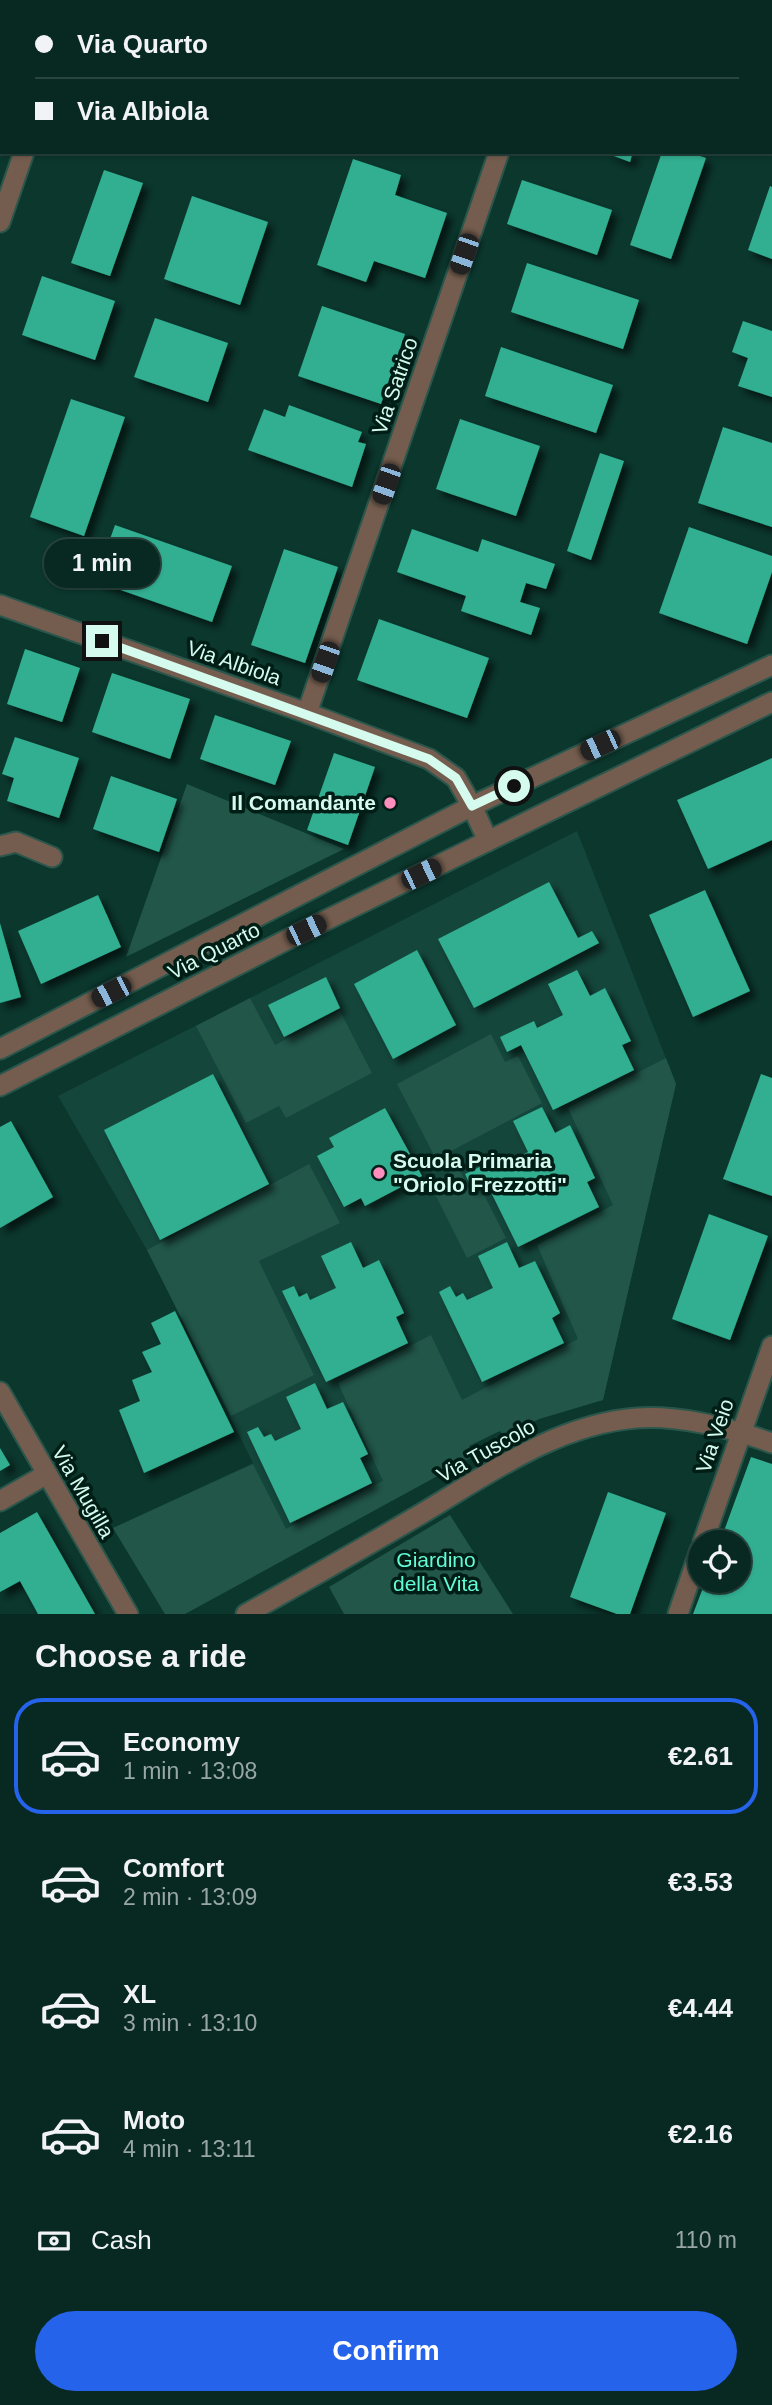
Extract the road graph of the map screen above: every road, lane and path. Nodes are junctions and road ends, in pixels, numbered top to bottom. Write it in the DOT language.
graph roads {
  1 [pos="23,154"];
  2 [pos="498,154"];
  3 [pos="3,202"];
  4 [pos="0,222"];
  5 [pos="0,605"];
  6 [pos="772,665"];
  7 [pos="772,702"];
  8 [pos="307,713"];
  9 [pos="472,806"];
  10 [pos="488,841"];
  11 [pos="0,846"];
  12 [pos="52,857"];
  13 [pos="0,1049"];
  14 [pos="0,1086"];
  15 [pos="772,1346"];
  16 [pos="0,1392"];
  17 [pos="740,1432"];
  18 [pos="772,1443"];
  19 [pos="47,1474"];
  20 [pos="0,1501"];
  21 [pos="707,1530"];
  22 [pos="688,1585"];
  23 [pos="128,1614"];
  24 [pos="246,1614"];
  25 [pos="678,1614"];
  1 -- 3 [label="street"];
  2 -- 8 [label="street, Via Satrico"];
  3 -- 4 [label="street"];
  5 -- 8 [label="street, Via Albiola"];
  6 -- 9 [label="street, Via Quarto"];
  7 -- 10 [label="street, Via Quarto"];
  8 -- 9 [label="street, Via Albiola"];
  9 -- 10 [label="street"];
  9 -- 13 [label="street, Via Quarto"];
  10 -- 14 [label="street, Via Quarto"];
  11 -- 12 [label="street"];
  15 -- 17 [label="street, Via Veio"];
  16 -- 19 [label="street, Via Mugilla"];
  17 -- 18 [label="street, Via Tuscolo"];
  17 -- 21 [label="street, Via Veio"];
  17 -- 24 [label="street, Via Tuscolo"];
  19 -- 20 [label="street"];
  19 -- 23 [label="street, Via Mugilla"];
  22 -- 25 [label="street"];
}
